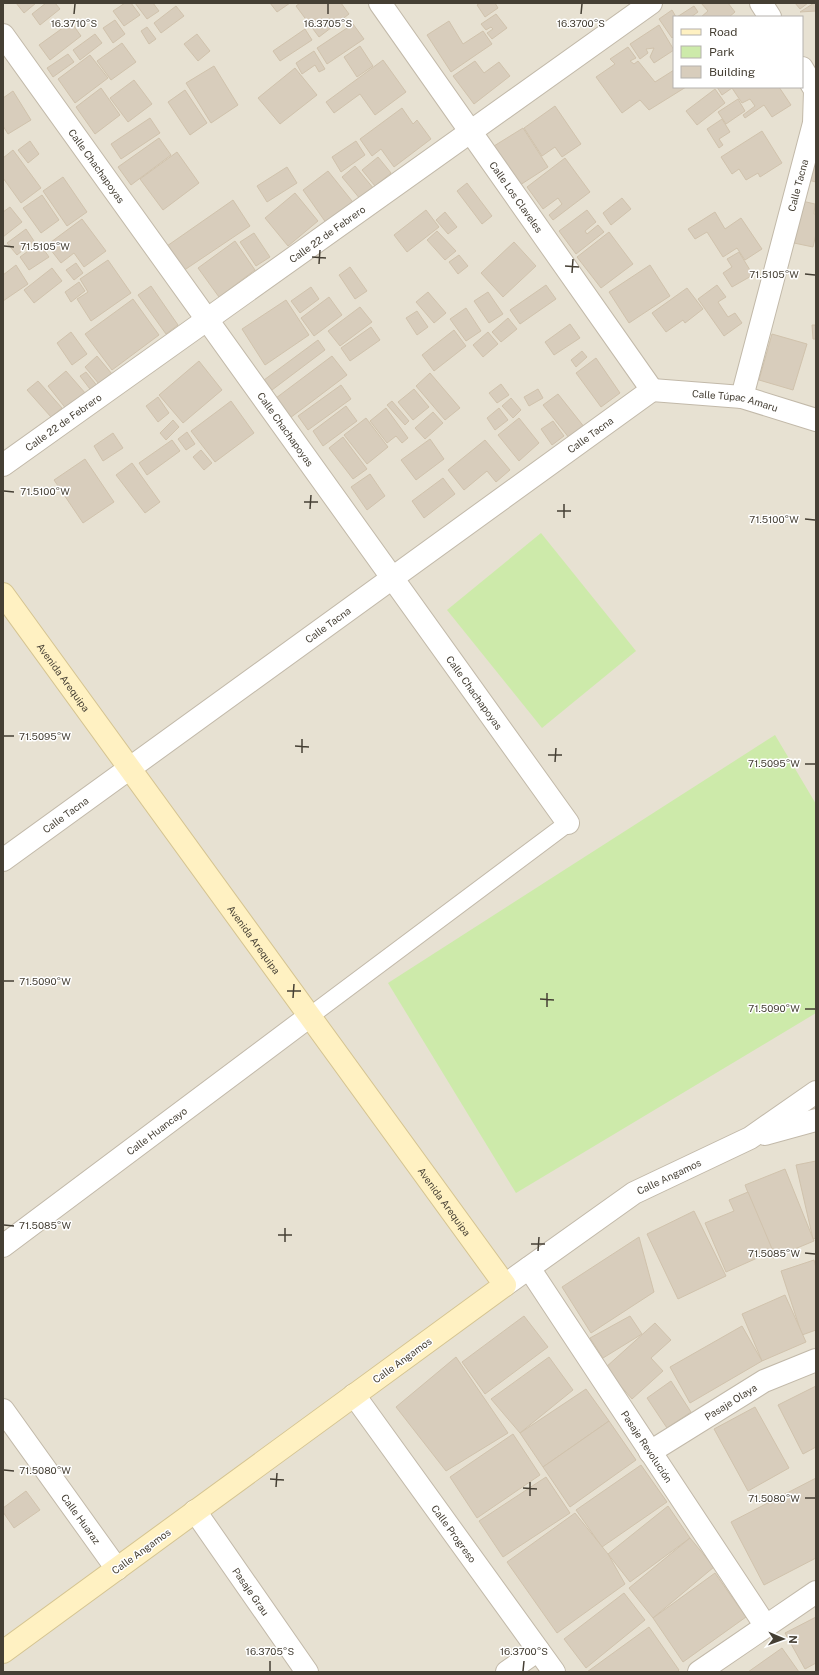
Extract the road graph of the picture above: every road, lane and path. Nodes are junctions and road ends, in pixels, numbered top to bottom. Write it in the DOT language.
graph roads {
  1 [pos="380,3"];
  2 [pos="651,3"];
  3 [pos="761,3"];
  4 [pos="769,16"];
  5 [pos="3,35"];
  6 [pos="803,70"];
  7 [pos="471,132"];
  8 [pos="207,320"];
  9 [pos="652,390"];
  10 [pos="742,397"];
  11 [pos="816,420"];
  12 [pos="3,465"];
  13 [pos="392,578"];
  14 [pos="3,594"];
  15 [pos="130,768"];
  16 [pos="568,823"];
  17 [pos="3,860"];
  18 [pos="310,1016"];
  19 [pos="816,1092"];
  20 [pos="816,1120"];
  21 [pos="750,1138"];
  22 [pos="3,1246"];
  23 [pos="529,1268"];
  24 [pos="506,1285"];
  25 [pos="816,1360"];
  26 [pos="354,1395"];
  27 [pos="3,1410"];
  28 [pos="650,1452"];
  29 [pos="195,1511"];
  30 [pos="117,1569"];
  31 [pos="816,1592"];
  32 [pos="765,1626"];
  33 [pos="538,1650"];
  34 [pos="3,1652"];
  35 [pos="307,1672"];
  36 [pos="507,1672"];
  37 [pos="554,1672"];
  38 [pos="698,1672"];
  1 -- 7 [label="street, Calle Los Claveles"];
  2 -- 7 [label="street, Calle 22 de Febrero"];
  3 -- 4 [label="street"];
  5 -- 8 [label="street, Calle Chachapoyas"];
  6 -- 10 [label="street, Calle Tacna"];
  7 -- 8 [label="street, Calle 22 de Febrero"];
  7 -- 9 [label="street, Calle Los Claveles"];
  8 -- 12 [label="street, Calle 22 de Febrero"];
  8 -- 13 [label="street, Calle Chachapoyas"];
  9 -- 10 [label="street, Calle Túpac Amaru"];
  9 -- 13 [label="street, Calle Tacna"];
  10 -- 11 [label="street, Calle Túpac Amaru"];
  13 -- 15 [label="street, Calle Tacna"];
  13 -- 16 [label="street, Calle Chachapoyas"];
  14 -- 15 [label="street, Avenida Arequipa"];
  15 -- 17 [label="street, Calle Tacna"];
  15 -- 18 [label="street, Avenida Arequipa"];
  16 -- 18 [label="lane"];
  18 -- 22 [label="street, Calle Huancayo"];
  18 -- 24 [label="street, Avenida Arequipa"];
  19 -- 21 [label="street, Calle Angamos"];
  20 -- 21 [label="street"];
  21 -- 23 [label="street, Calle Angamos"];
  23 -- 24 [label="street, Calle Angamos"];
  23 -- 28 [label="street, Pasaje Revolución"];
  24 -- 26 [label="street, Calle Angamos"];
  25 -- 28 [label="street, Pasaje Olaya"];
  26 -- 29 [label="street, Calle Angamos"];
  26 -- 33 [label="street, Calle Progreso"];
  27 -- 30 [label="street, Calle Huaraz"];
  28 -- 32 [label="street, Pasaje Revolución"];
  29 -- 30 [label="street, Calle Angamos"];
  29 -- 35 [label="street, Pasaje Grau"];
  30 -- 34 [label="street, Calle Angamos"];
  31 -- 32 [label="street"];
  32 -- 38 [label="street"];
  33 -- 36 [label="street"];
  33 -- 37 [label="street, Calle Progreso"];
}
